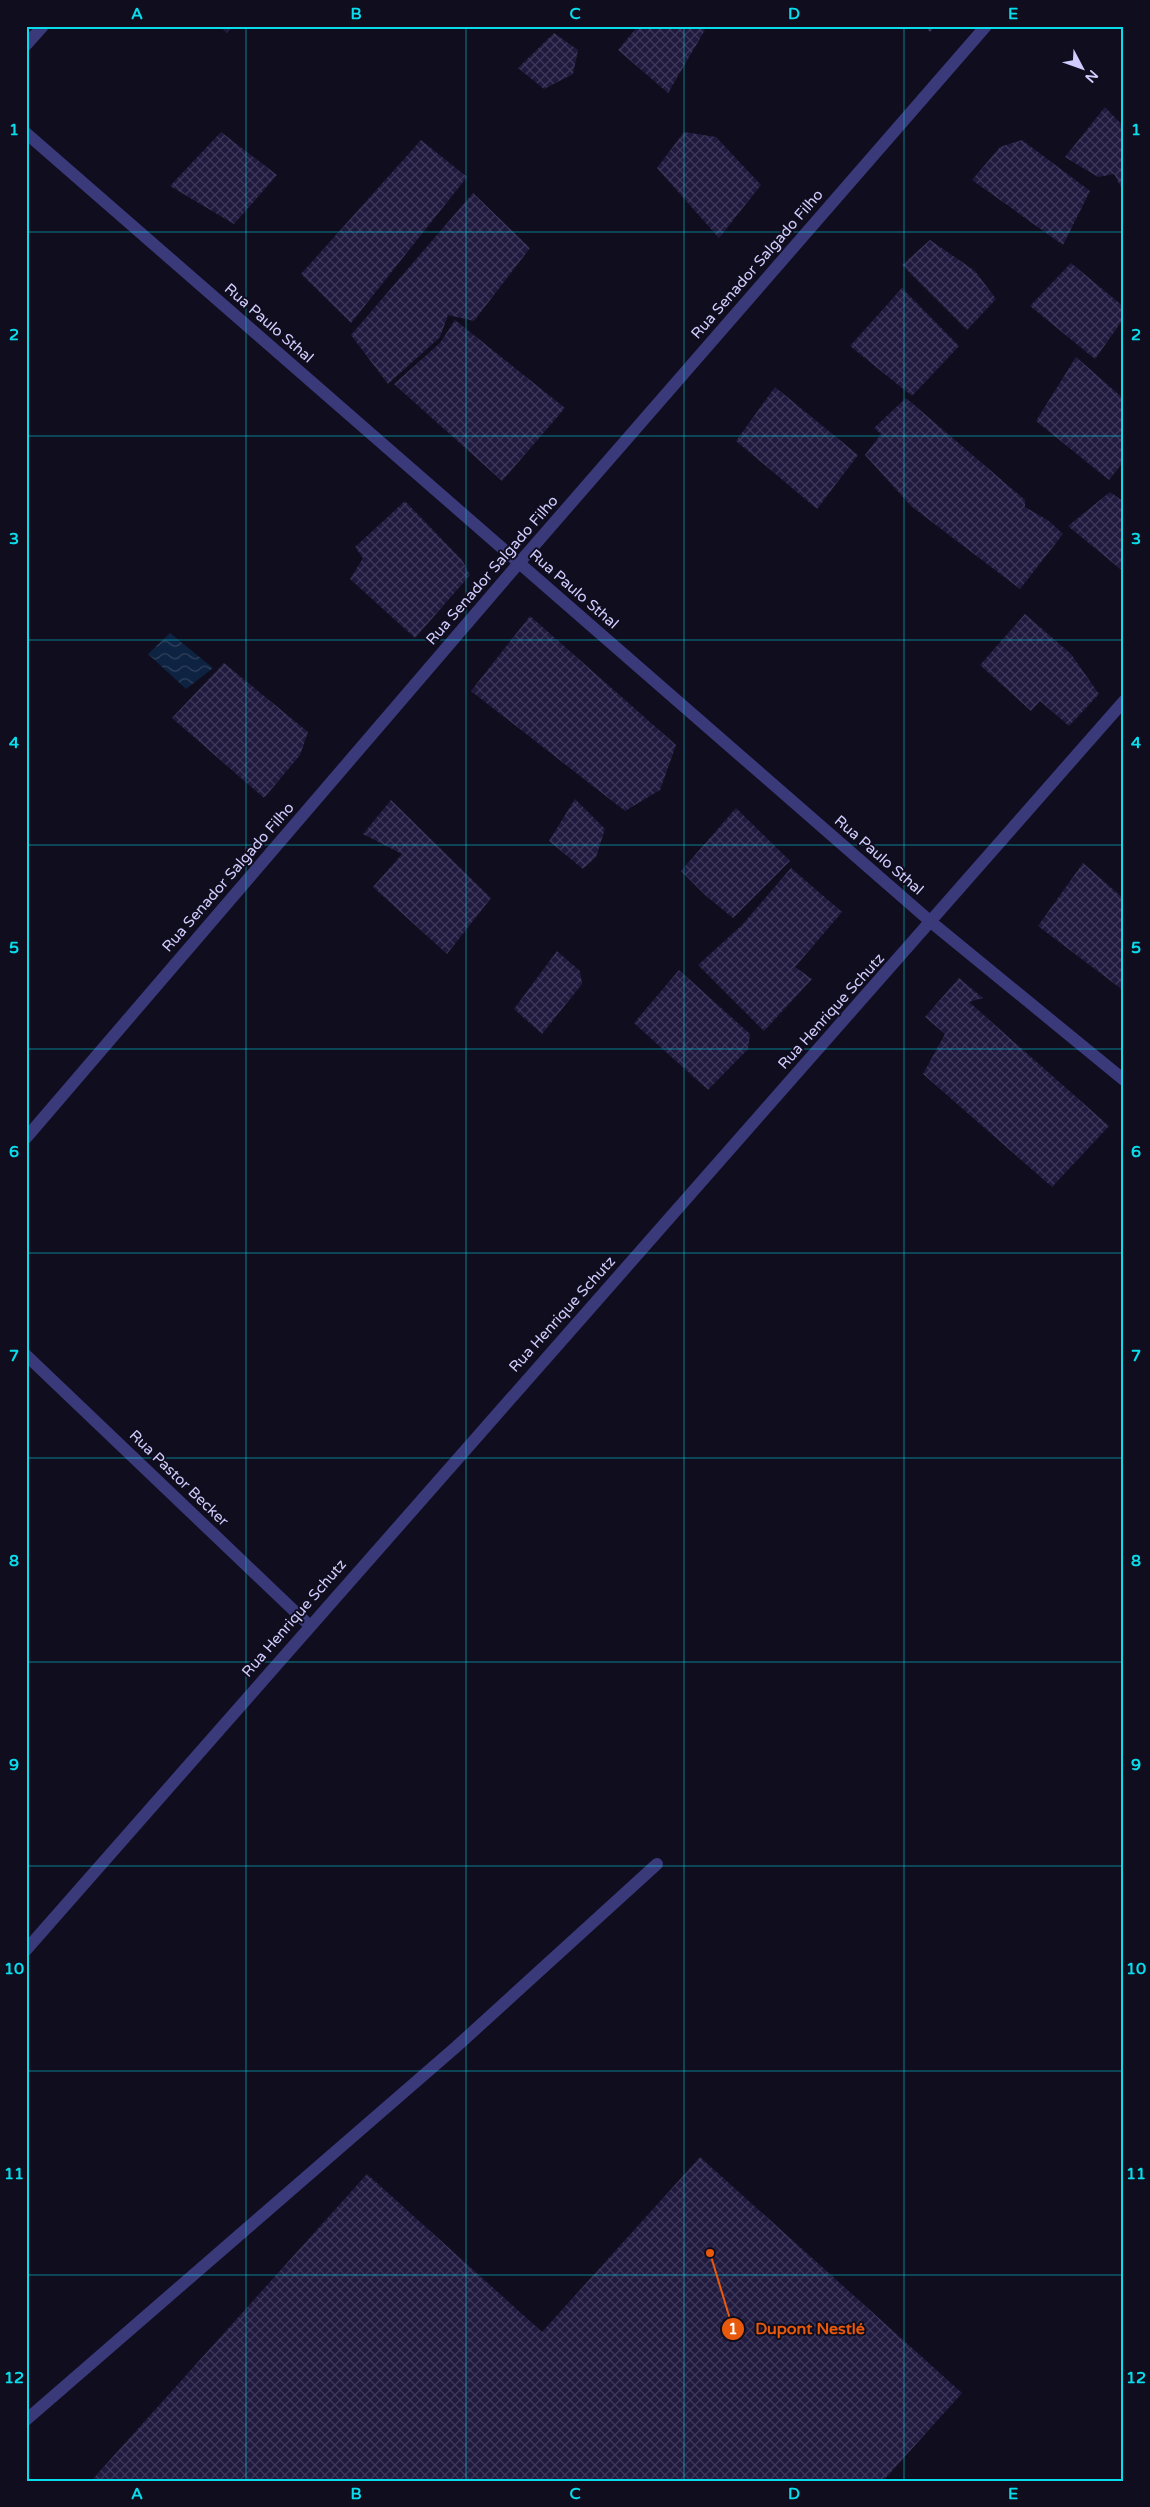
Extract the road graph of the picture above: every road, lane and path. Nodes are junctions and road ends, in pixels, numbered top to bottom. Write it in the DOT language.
graph roads {
  1 [pos="43,26"];
  2 [pos="986,26"];
  3 [pos="26,45"];
  4 [pos="26,133"];
  5 [pos="519,563"];
  6 [pos="1124,700"];
  7 [pos="931,922"];
  8 [pos="1124,1080"];
  9 [pos="26,1138"];
  10 [pos="26,1355"];
  11 [pos="309,1625"];
  12 [pos="656,1864"];
  13 [pos="26,1950"];
  14 [pos="26,2420"];
  1 -- 3 [label="street"];
  2 -- 5 [label="street, Rua Senador Salgado Filho"];
  4 -- 5 [label="street, Rua Paulo Sthal"];
  5 -- 7 [label="street, Rua Paulo Sthal"];
  5 -- 9 [label="street, Rua Senador Salgado Filho"];
  6 -- 7 [label="street, Rua Henrique Schutz"];
  7 -- 8 [label="street, Rua Paulo Sthal"];
  7 -- 11 [label="street, Rua Henrique Schutz"];
  10 -- 11 [label="street, Rua Pastor Becker"];
  11 -- 13 [label="street, Rua Henrique Schutz"];
  12 -- 14 [label="street"];
}
